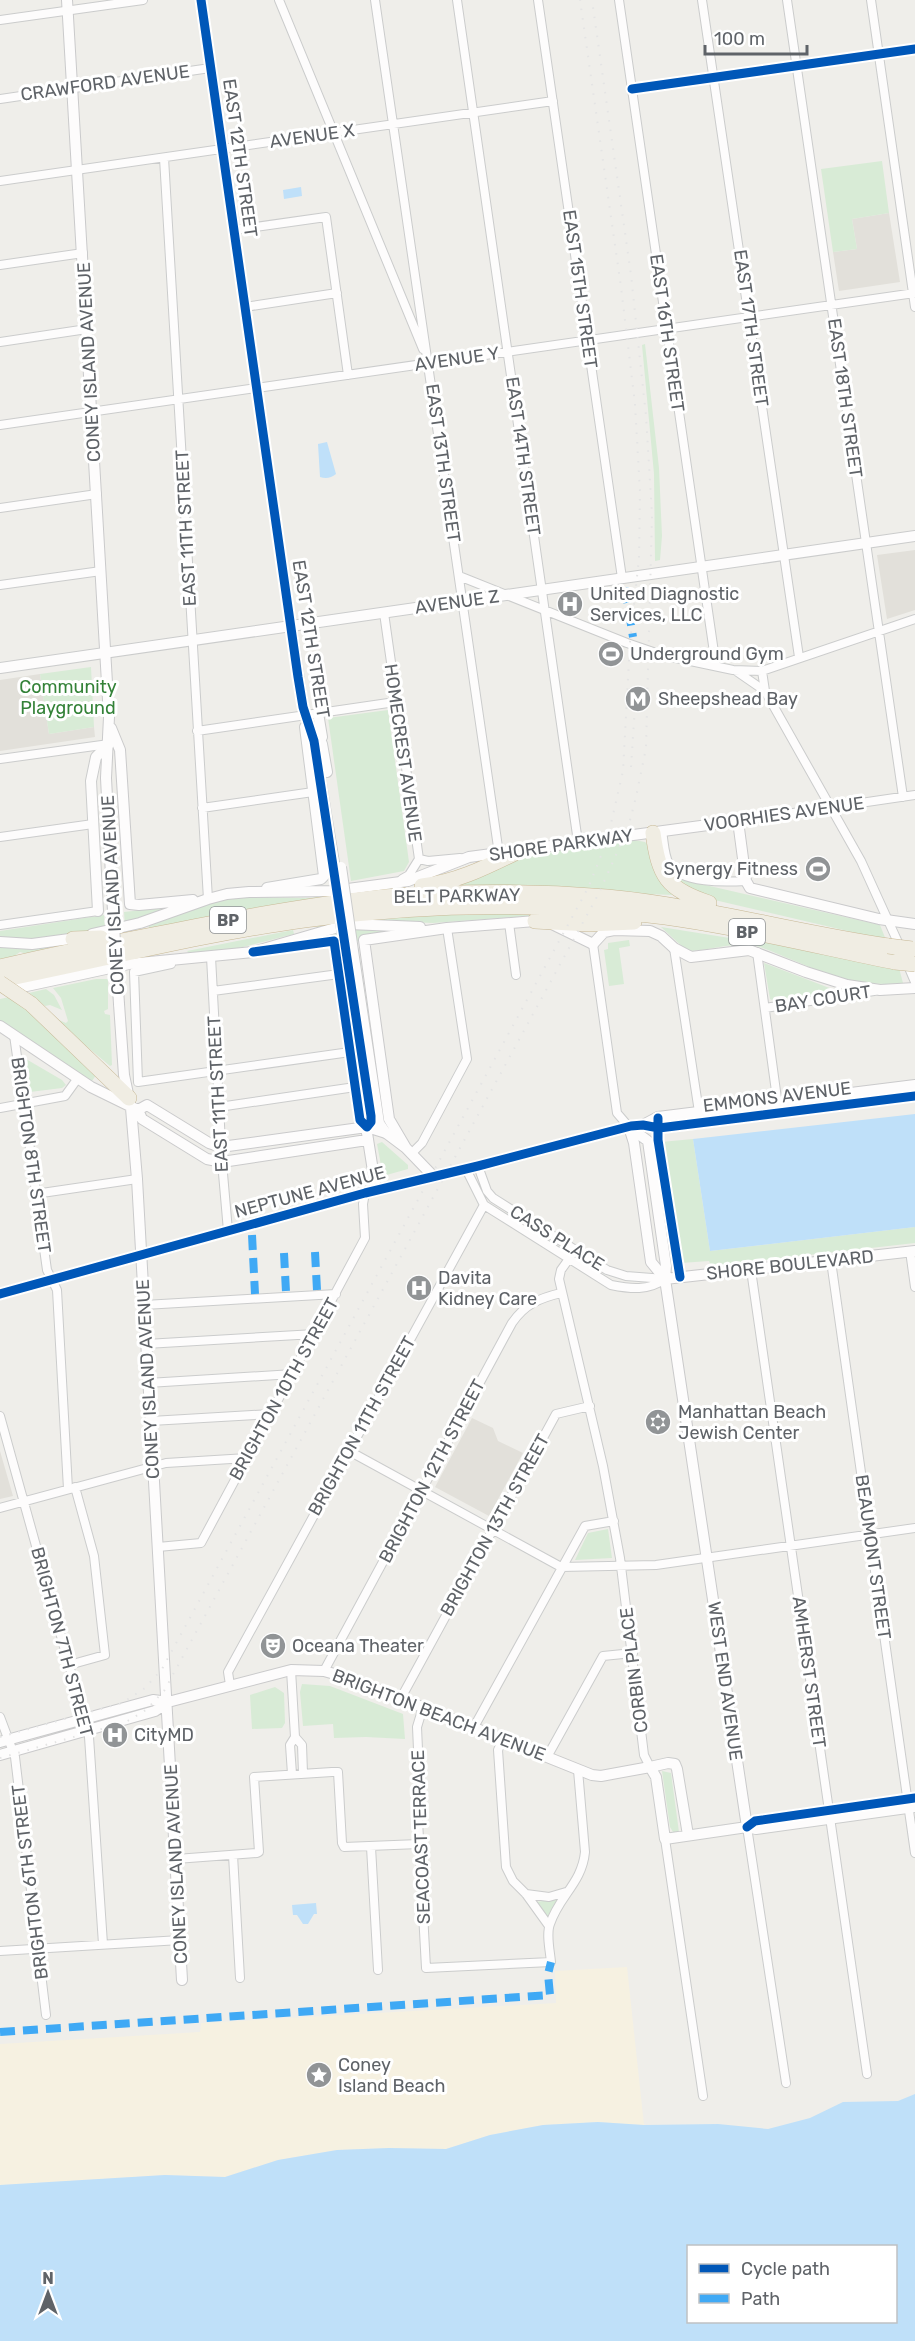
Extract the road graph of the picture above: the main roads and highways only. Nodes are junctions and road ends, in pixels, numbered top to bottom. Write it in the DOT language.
graph roads {
  1 [pos="67,5"];
  2 [pos="915,536"];
  3 [pos="291,626"];
  4 [pos="106,653"];
  5 [pos="0,668"];
  6 [pos="318,713"];
  7 [pos="305,715"];
  8 [pos="110,724"];
  9 [pos="109,744"];
  10 [pos="322,744"];
  11 [pos="658,832"];
  12 [pos="517,852"];
  13 [pos="338,868"];
  14 [pos="321,879"];
  15 [pos="249,892"];
  16 [pos="384,897"];
  17 [pos="208,899"];
  18 [pos="130,904"];
  19 [pos="98,911"];
  20 [pos="754,919"];
  21 [pos="535,921"];
  22 [pos="622,921"];
  23 [pos="706,924"];
  24 [pos="915,924"];
  25 [pos="447,928"];
  26 [pos="235,932"];
  27 [pos="604,932"];
  28 [pos="73,939"];
  29 [pos="122,940"];
  30 [pos="334,941"];
  31 [pos="0,942"];
  32 [pos="349,952"];
  33 [pos="914,954"];
  34 [pos="0,967"];
  35 [pos="131,968"];
  36 [pos="0,981"];
  37 [pos="915,988"];
  38 [pos="0,992"];
  39 [pos="0,1026"];
  40 [pos="915,1085"];
  41 [pos="915,1096"];
  42 [pos="133,1105"];
  43 [pos="779,1108"];
  44 [pos="643,1125"];
  45 [pos="367,1127"];
  46 [pos="629,1127"];
  47 [pos="386,1133"];
  48 [pos="367,1140"];
  49 [pos="409,1151"];
  50 [pos="434,1177"];
  51 [pos="371,1191"];
  52 [pos="912,1251"];
  53 [pos="141,1255"];
  54 [pos="665,1279"];
  55 [pos="0,1294"];
  56 [pos="168,1702"];
  57 [pos="86,1725"];
  58 [pos="4,1741"];
  59 [pos="0,1755"];
  60 [pos="650,1767"];
  61 [pos="911,1803"];
  62 [pos="747,1827"];
  63 [pos="688,1836"];
  64 [pos="182,1980"];
  1 -- 4 [label="main road, CONEY ISLAND AVENUE"];
  2 -- 3 [label="main road, AVENUE Z"];
  3 -- 4 [label="main road, AVENUE Z"];
  3 -- 7 [label="main road, EAST 12TH STREET"];
  4 -- 5 [label="main road, AVENUE Z"];
  4 -- 8 [label="main road, CONEY ISLAND AVENUE"];
  6 -- 10 [label="main road"];
  7 -- 10 [label="main road, EAST 12TH STREET"];
  7 -- 13 [label="main road, EAST 12TH STREET"];
  7 -- 14 [label="main road, EAST 12TH STREET"];
  8 -- 9 [label="main road, CONEY ISLAND AVENUE"];
  8 -- 18 [label="main road, CONEY ISLAND AVENUE"];
  9 -- 19 [label="main road, CONEY ISLAND AVENUE"];
  9 -- 42 [label="main road, CONEY ISLAND AVENUE, bridge"];
  10 -- 13 [label="main road, EAST 12TH STREET"];
  11 -- 12 [label="main road, SHORE PARKWAY"];
  11 -- 20 [label="highway"];
  11 -- 24 [label="main road, VOORHIES AVENUE"];
  12 -- 15 [label="main road, SHORE PARKWAY"];
  12 -- 16 [label="highway"];
  13 -- 32 [label="main road, EAST 12TH STREET, bridge"];
  14 -- 15 [label="main road, SHORE PARKWAY"];
  15 -- 17 [label="main road, SHORE PARKWAY"];
  16 -- 20 [label="highway, BELT PARKWAY / BP"];
  16 -- 29 [label="highway, BELT PARKWAY / BP"];
  17 -- 18 [label="main road, SHORE PARKWAY"];
  17 -- 28 [label="main road, SHORE PARKWAY"];
  20 -- 33 [label="highway, BELT PARKWAY / BP, bridge"];
  21 -- 22 [label="highway"];
  21 -- 25 [label="main road"];
  21 -- 27 [label="main road"];
  22 -- 23 [label="highway"];
  22 -- 27 [label="highway"];
  23 -- 26 [label="highway, BELT PARKWAY / BP"];
  23 -- 33 [label="highway, BELT PARKWAY / BP, bridge"];
  25 -- 35 [label="main road"];
  25 -- 49 [label="main road"];
  26 -- 35 [label="highway"];
  26 -- 36 [label="highway, BELT PARKWAY / BP"];
  27 -- 37 [label="main road"];
  28 -- 29 [label="highway"];
  28 -- 31 [label="main road, SHORE PARKWAY"];
  29 -- 34 [label="highway, BELT PARKWAY / BP"];
  30 -- 45 [label="main road, EAST 12TH STREET"];
  32 -- 45 [label="main road, EAST 12TH STREET"];
  32 -- 47 [label="main road, EAST 12TH STREET"];
  35 -- 38 [label="main road"];
  36 -- 42 [label="highway, bridge"];
  39 -- 42 [label="main road"];
  40 -- 43 [label="main road, EMMONS AVENUE"];
  41 -- 43 [label="main road, EMMONS AVENUE"];
  42 -- 45 [label="main road"];
  42 -- 48 [label="main road"];
  42 -- 53 [label="main road, CONEY ISLAND AVENUE"];
  43 -- 44 [label="main road, EMMONS AVENUE"];
  43 -- 44 [label="main road, EMMONS AVENUE"];
  44 -- 46 [label="main road, EMMONS AVENUE"];
  45 -- 47 [label="main road"];
  45 -- 48 [label="main road, EAST 12TH STREET"];
  46 -- 50 [label="main road, NEPTUNE AVENUE"];
  46 -- 54 [label="main road"];
  47 -- 49 [label="main road"];
  48 -- 51 [label="main road, EAST 12TH STREET"];
  49 -- 50 [label="main road"];
  50 -- 51 [label="main road, NEPTUNE AVENUE"];
  51 -- 53 [label="main road, NEPTUNE AVENUE"];
  52 -- 54 [label="main road, SHORE BOULEVARD"];
  53 -- 55 [label="main road, NEPTUNE AVENUE"];
  53 -- 56 [label="main road, CONEY ISLAND AVENUE"];
  54 -- 62 [label="main road, WEST END AVENUE"];
  56 -- 57 [label="main road, BRIGHTON BEACH AVENUE"];
  56 -- 60 [label="main road, BRIGHTON BEACH AVENUE"];
  56 -- 64 [label="main road, CONEY ISLAND AVENUE"];
  57 -- 58 [label="main road, BRIGHTON BEACH AVENUE"];
  57 -- 59 [label="main road, BRIGHTON BEACH AVENUE"];
  60 -- 63 [label="main road, CORBIN PLACE"];
  60 -- 63 [label="main road, BRIGHTON BEACH AVENUE"];
  61 -- 62 [label="main road"];
  62 -- 63 [label="main road"];
}
